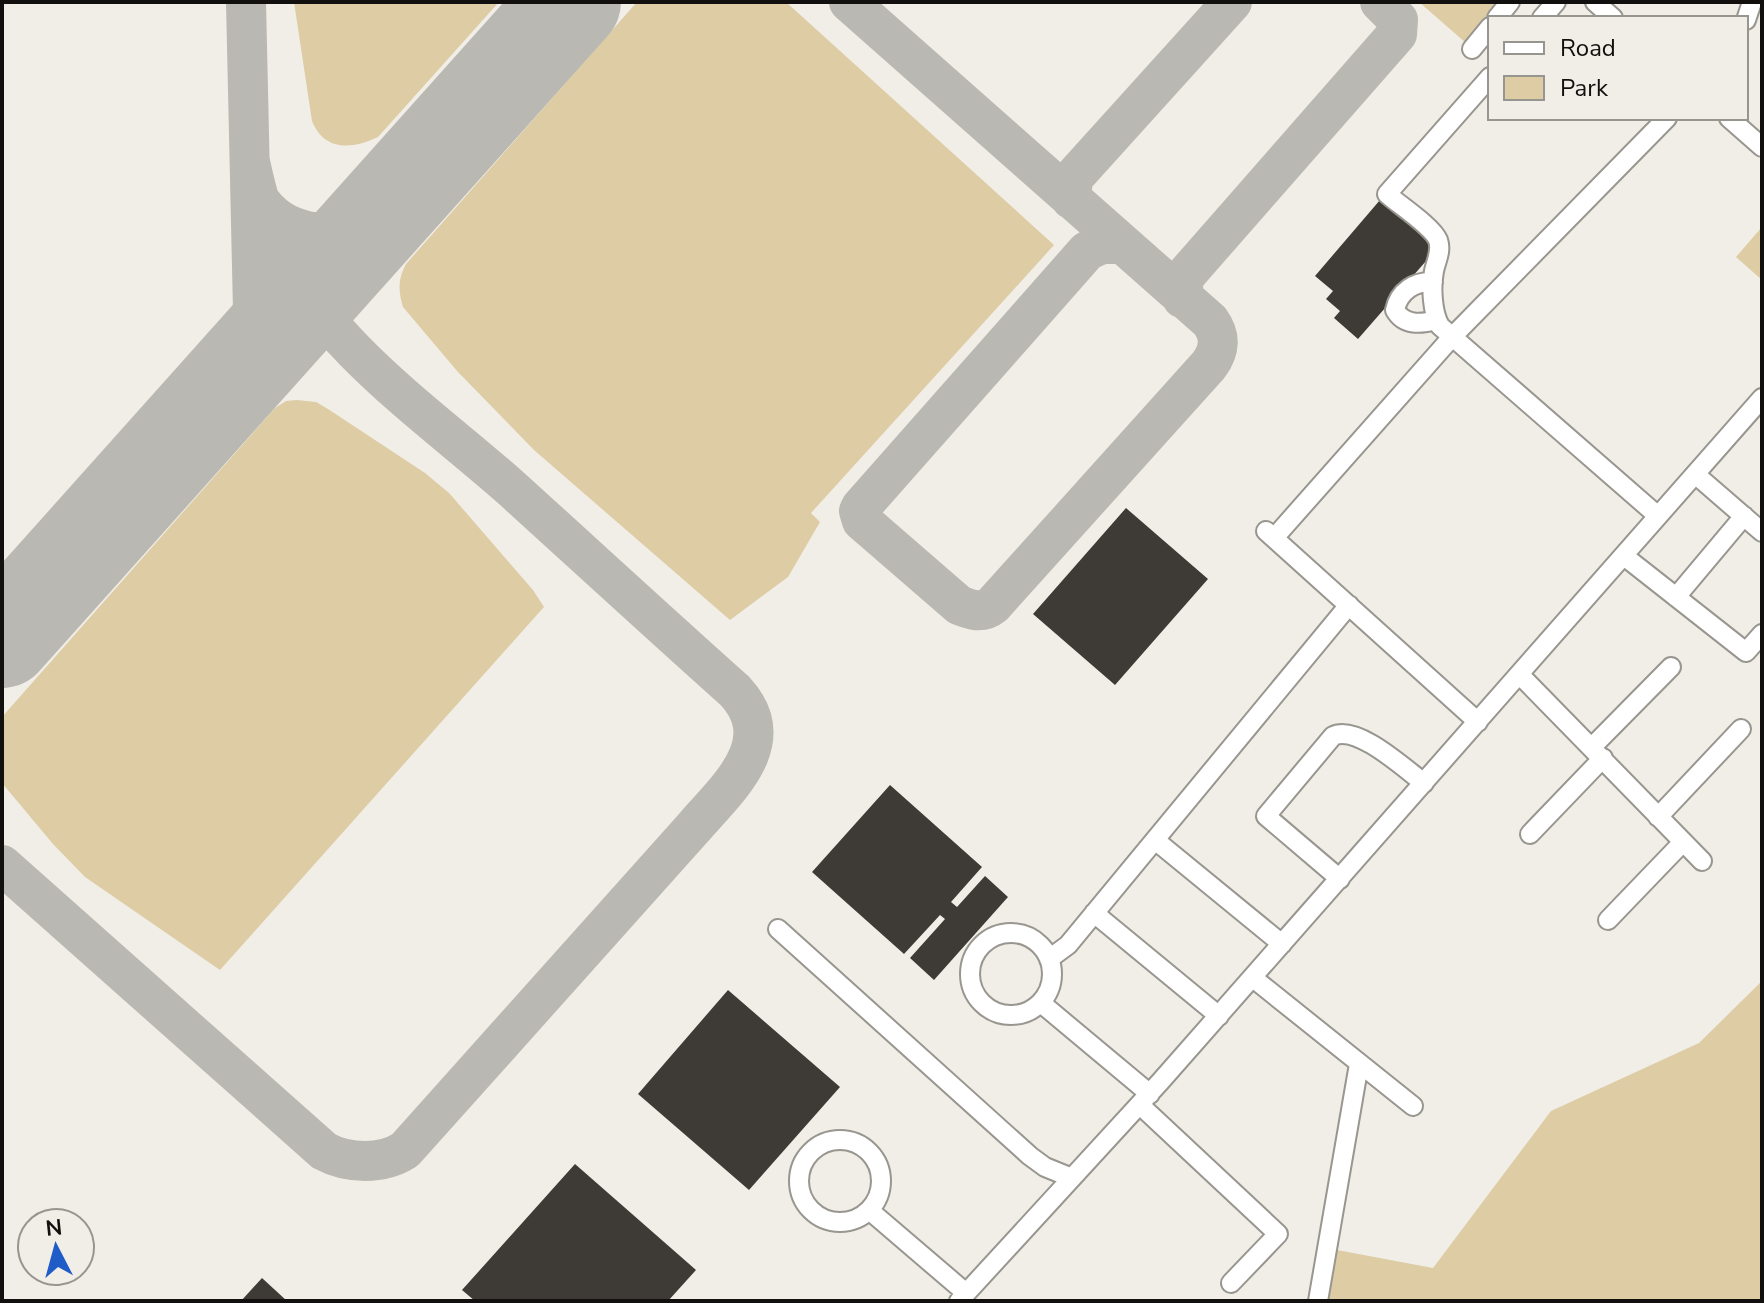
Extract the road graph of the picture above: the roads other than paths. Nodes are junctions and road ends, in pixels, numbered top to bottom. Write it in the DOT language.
graph roads {
  1 [pos="1595,2"];
  2 [pos="1611,16"];
  3 [pos="1488,29"];
  4 [pos="1472,49"];
  5 [pos="1488,79"];
  6 [pos="1665,120"];
  7 [pos="1731,120"];
  8 [pos="1762,147"];
  9 [pos="1433,282"];
  10 [pos="1437,320"];
  11 [pos="1452,337"];
  12 [pos="1762,398"];
  13 [pos="1695,474"];
  14 [pos="1658,516"];
  15 [pos="1744,516"];
  16 [pos="1762,532"];
  17 [pos="1624,556"];
  18 [pos="1676,597"];
  19 [pos="1349,605"];
  20 [pos="1762,634"];
  21 [pos="1671,667"];
  22 [pos="1520,675"];
  23 [pos="1478,722"];
  24 [pos="1741,729"];
  25 [pos="1598,753"];
  26 [pos="1424,783"];
  27 [pos="1658,817"];
  28 [pos="1530,834"];
  29 [pos="1155,840"];
  30 [pos="1683,842"];
  31 [pos="1702,861"];
  32 [pos="1340,879"];
  33 [pos="1094,913"];
  34 [pos="1608,920"];
  35 [pos="778,929"];
  36 [pos="1282,944"];
  37 [pos="1049,959"];
  38 [pos="1253,978"];
  39 [pos="1041,1003"];
  40 [pos="1219,1016"];
  41 [pos="1359,1064"];
  42 [pos="1145,1099"];
  43 [pos="1413,1106"];
  44 [pos="1072,1178"];
  45 [pos="869,1210"];
  46 [pos="1231,1283"];
  47 [pos="962,1297"];
  48 [pos="1318,1301"];
  1 -- 2 [label="lane"];
  3 -- 4 [label="lane"];
  5 -- 9 [label="lane"];
  6 -- 11 [label="lane"];
  7 -- 8 [label="lane"];
  9 -- 10 [label="lane"];
  9 -- 10 [label="lane"];
  10 -- 11 [label="lane"];
  11 -- 14 [label="lane"];
  11 -- 19 [label="lane"];
  12 -- 13 [label="lane"];
  13 -- 14 [label="lane"];
  13 -- 15 [label="lane"];
  14 -- 17 [label="lane"];
  15 -- 16 [label="lane"];
  15 -- 18 [label="lane"];
  17 -- 18 [label="lane"];
  17 -- 22 [label="lane"];
  18 -- 20 [label="lane"];
  19 -- 23 [label="lane"];
  19 -- 29 [label="lane"];
  21 -- 25 [label="lane"];
  22 -- 23 [label="lane"];
  22 -- 25 [label="lane"];
  23 -- 26 [label="lane"];
  24 -- 27 [label="lane"];
  25 -- 27 [label="lane"];
  25 -- 28 [label="lane"];
  26 -- 32 [label="lane"];
  26 -- 32 [label="lane"];
  27 -- 30 [label="lane"];
  29 -- 33 [label="lane"];
  29 -- 36 [label="lane"];
  30 -- 31 [label="lane"];
  30 -- 34 [label="lane"];
  32 -- 36 [label="lane"];
  33 -- 37 [label="lane"];
  33 -- 40 [label="lane"];
  35 -- 44 [label="lane"];
  36 -- 38 [label="lane"];
  37 -- 39 [label="lane"];
  37 -- 39 [label="lane"];
  38 -- 40 [label="lane"];
  38 -- 41 [label="lane"];
  39 -- 42 [label="lane"];
  40 -- 42 [label="lane"];
  41 -- 43 [label="lane"];
  41 -- 48 [label="lane"];
  42 -- 44 [label="lane"];
  42 -- 46 [label="lane"];
  44 -- 47 [label="lane"];
  45 -- 45 [label="lane"];
  45 -- 47 [label="lane"];
}
